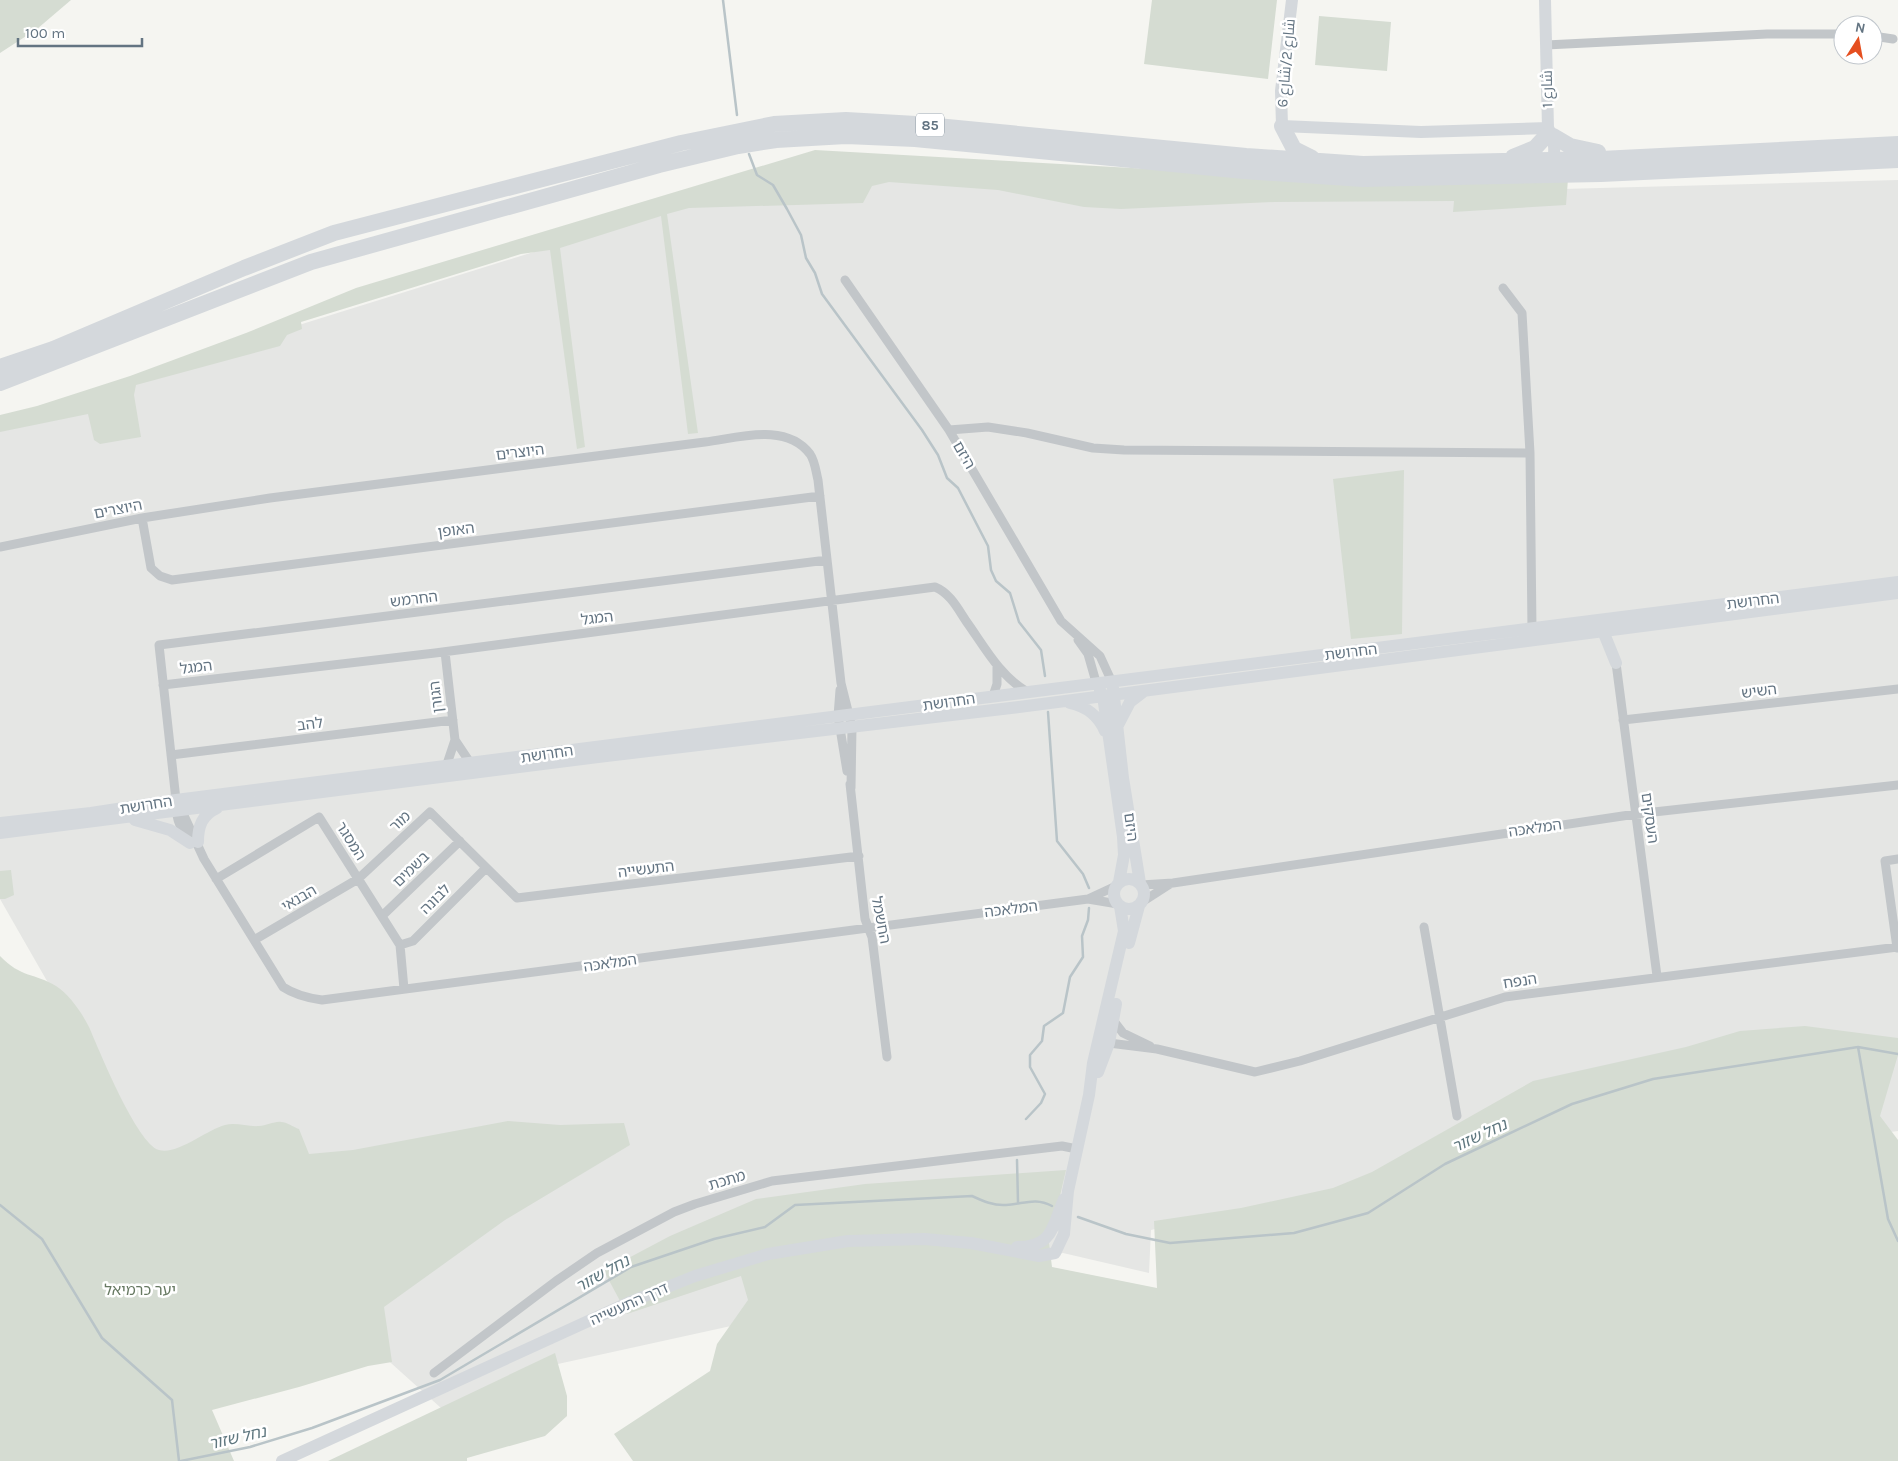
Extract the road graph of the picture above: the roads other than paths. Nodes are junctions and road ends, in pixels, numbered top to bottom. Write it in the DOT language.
graph roads {
  1 [pos="1292,0"];
  2 [pos="1545,0"];
  3 [pos="1833,34"];
  4 [pos="1883,37"];
  5 [pos="1893,38"];
  6 [pos="1546,45"];
  7 [pos="1282,126"];
  8 [pos="1549,133"];
  9 [pos="1898,144"];
  10 [pos="1254,156"];
  11 [pos="1628,157"];
  12 [pos="1898,160"];
  13 [pos="1502,161"];
  14 [pos="1321,162"];
  15 [pos="1550,165"];
  16 [pos="845,280"];
  17 [pos="1502,288"];
  18 [pos="0,367"];
  19 [pos="0,383"];
  20 [pos="950,430"];
  21 [pos="1530,453"];
  22 [pos="820,496"];
  23 [pos="142,518"];
  24 [pos="0,547"];
  25 [pos="827,560"];
  26 [pos="1898,582"];
  27 [pos="1898,593"];
  28 [pos="832,602"];
  29 [pos="1610,626"];
  30 [pos="1532,630"];
  31 [pos="1076,636"];
  32 [pos="445,652"];
  33 [pos="1616,663"];
  34 [pos="997,666"];
  35 [pos="1111,680"];
  36 [pos="1096,682"];
  37 [pos="163,685"];
  38 [pos="1898,689"];
  39 [pos="1026,691"];
  40 [pos="1145,691"];
  41 [pos="993,696"];
  42 [pos="1109,696"];
  43 [pos="1063,701"];
  44 [pos="452,720"];
  45 [pos="1623,720"];
  46 [pos="845,722"];
  47 [pos="1117,728"];
  48 [pos="455,740"];
  49 [pos="1108,741"];
  50 [pos="171,755"];
  51 [pos="471,764"];
  52 [pos="446,767"];
  53 [pos="1118,776"];
  54 [pos="1898,785"];
  55 [pos="222,805"];
  56 [pos="178,808"];
  57 [pos="1636,814"];
  58 [pos="125,818"];
  59 [pos="0,823"];
  60 [pos="0,833"];
  61 [pos="460,841"];
  62 [pos="194,843"];
  63 [pos="858,856"];
  64 [pos="1898,859"];
  65 [pos="486,868"];
  66 [pos="216,879"];
  67 [pos="358,879"];
  68 [pos="1173,883"];
  69 [pos="1118,884"];
  70 [pos="1140,884"];
  71 [pos="1088,899"];
  72 [pos="1141,904"];
  73 [pos="1119,905"];
  74 [pos="382,916"];
  75 [pos="868,926"];
  76 [pos="1424,927"];
  77 [pos="254,940"];
  78 [pos="400,945"];
  79 [pos="1897,947"];
  80 [pos="1657,976"];
  81 [pos="404,988"];
  82 [pos="1440,1017"];
  83 [pos="1113,1020"];
  84 [pos="1104,1041"];
  85 [pos="1157,1050"];
  86 [pos="887,1057"];
  87 [pos="1457,1116"];
  88 [pos="1077,1149"];
  89 [pos="434,1373"];
  90 [pos="282,1461"];
  1 -- 7 [label="street, شارع 2/شارع 6"];
  2 -- 6 [label="street, شارع 1"];
  3 -- 6 [label="street"];
  4 -- 5 [label="street"];
  6 -- 8 [label="street, شارع 1"];
  7 -- 8 [label="street"];
  7 -- 10 [label="highway"];
  7 -- 14 [label="highway"];
  8 -- 11 [label="highway"];
  8 -- 13 [label="highway"];
  8 -- 15 [label="street, شارع 1"];
  9 -- 11 [label="highway, 85"];
  10 -- 14 [label="highway, 85"];
  10 -- 18 [label="highway, 85"];
  11 -- 15 [label="highway, 85"];
  12 -- 15 [label="highway, 85"];
  13 -- 14 [label="highway, 85"];
  13 -- 15 [label="highway, 85"];
  15 -- 19 [label="highway, 85"];
  16 -- 20 [label="street, היזם"];
  17 -- 21 [label="street"];
  20 -- 21 [label="street"];
  20 -- 31 [label="street, היזם"];
  21 -- 30 [label="street"];
  22 -- 23 [label="street, היוצרים"];
  22 -- 23 [label="street, האופן"];
  22 -- 25 [label="street, היוצרים"];
  23 -- 24 [label="street, היוצרים"];
  25 -- 28 [label="street, היוצרים"];
  25 -- 37 [label="street, החרמש"];
  26 -- 29 [label="street, החרושת"];
  27 -- 29 [label="street, החרושת"];
  28 -- 32 [label="street, המגל"];
  28 -- 34 [label="street, המגל"];
  28 -- 46 [label="street, היוצרים"];
  29 -- 30 [label="street, החרושת"];
  29 -- 33 [label="street"];
  29 -- 40 [label="street, החרושת"];
  30 -- 35 [label="street, החרושת"];
  31 -- 35 [label="street, היזם"];
  31 -- 36 [label="street, היזם"];
  32 -- 37 [label="street, המגל"];
  32 -- 44 [label="street, הגורן"];
  33 -- 45 [label="street, העסקים"];
  34 -- 39 [label="street, המגל"];
  34 -- 41 [label="street"];
  35 -- 36 [label="street, החרושת"];
  35 -- 42 [label="street, היזם"];
  36 -- 39 [label="street, החרושת"];
  36 -- 42 [label="street, היזם"];
  37 -- 50 [label="street, החרמש"];
  38 -- 45 [label="street, השיש"];
  39 -- 41 [label="street, החרושת"];
  40 -- 42 [label="street, החרושת"];
  40 -- 47 [label="street"];
  41 -- 46 [label="street, החרושת"];
  42 -- 43 [label="street, החרושת"];
  42 -- 47 [label="street, היזם"];
  42 -- 49 [label="street, היזם"];
  43 -- 46 [label="street, החרושת"];
  43 -- 49 [label="street"];
  44 -- 48 [label="street, הגורן"];
  44 -- 50 [label="street, להב"];
  45 -- 57 [label="street, העסקים"];
  46 -- 51 [label="street, החרושת"];
  46 -- 55 [label="street, החרושת"];
  46 -- 63 [label="street, החשמל"];
  47 -- 53 [label="street, היזם"];
  48 -- 51 [label="street, הגורן"];
  48 -- 52 [label="street, הגורן"];
  49 -- 53 [label="street, היזם"];
  50 -- 56 [label="street, החרמש"];
  51 -- 52 [label="street, החרושת"];
  52 -- 56 [label="street, החרושת"];
  53 -- 69 [label="street, היזם"];
  53 -- 70 [label="street, היזם"];
  54 -- 57 [label="street, המלאכה"];
  55 -- 56 [label="street, החרושת"];
  55 -- 62 [label="street"];
  56 -- 58 [label="street, החרושת"];
  56 -- 59 [label="street, החרושת"];
  56 -- 62 [label="street, המלאכה"];
  57 -- 68 [label="street, המלאכה"];
  57 -- 80 [label="street, העסקים"];
  58 -- 60 [label="street, החרושת"];
  58 -- 62 [label="street"];
  61 -- 65 [label="street, התעשייה"];
  61 -- 67 [label="street, מור"];
  61 -- 74 [label="street, בשמים"];
  62 -- 66 [label="street, המלאכה"];
  63 -- 65 [label="street, התעשייה"];
  63 -- 75 [label="street, החשמל"];
  64 -- 79 [label="street"];
  65 -- 78 [label="street, לבונה"];
  66 -- 67 [label="street, המסגר"];
  66 -- 77 [label="street, המלאכה"];
  67 -- 74 [label="street, המסגר"];
  67 -- 77 [label="street, הבנאי"];
  68 -- 70 [label="street, המלאכה"];
  68 -- 72 [label="street, המלאכה"];
  69 -- 70 [label="street, המלאכה"];
  69 -- 71 [label="street, המלאכה"];
  69 -- 73 [label="street"];
  70 -- 72 [label="street"];
  71 -- 73 [label="street, המלאכה"];
  71 -- 75 [label="street, המלאכה"];
  72 -- 73 [label="street, המלאכה"];
  72 -- 83 [label="street"];
  73 -- 84 [label="street"];
  74 -- 78 [label="street, המסגר"];
  75 -- 81 [label="street, המלאכה"];
  75 -- 86 [label="street, החשמל"];
  76 -- 82 [label="street"];
  77 -- 81 [label="street, המלאכה"];
  78 -- 81 [label="street, המסגר"];
  79 -- 80 [label="street, הנפח"];
  80 -- 82 [label="street, הנפח"];
  82 -- 85 [label="street, הנפח"];
  82 -- 87 [label="street"];
  83 -- 84 [label="street"];
  83 -- 85 [label="street, הנפח"];
  84 -- 85 [label="street, הנפח"];
  84 -- 88 [label="street"];
  88 -- 89 [label="street, מתכת"];
  88 -- 90 [label="street, דרך התעשייה"];
}
